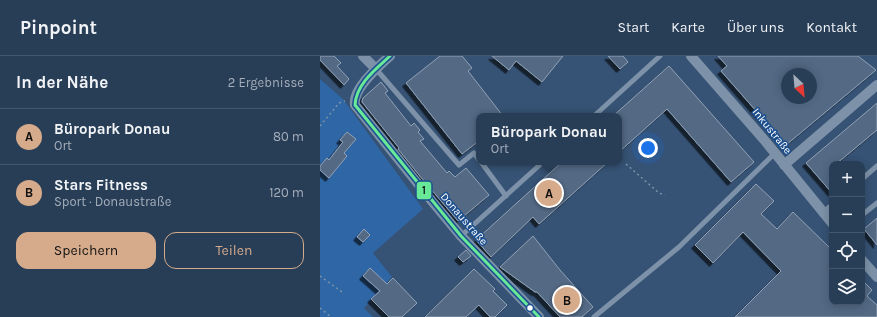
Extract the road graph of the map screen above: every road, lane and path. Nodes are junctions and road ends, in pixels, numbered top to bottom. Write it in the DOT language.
graph roads {
  1 [pos="363,56"];
  2 [pos="390,56"];
  3 [pos="660,56"];
  4 [pos="691,56"];
  5 [pos="376,70"];
  6 [pos="877,85"];
  7 [pos="355,98"];
  8 [pos="597,113"];
  9 [pos="320,126"];
  10 [pos="775,153"];
  11 [pos="476,156"];
  12 [pos="626,164"];
  13 [pos="483,165"];
  14 [pos="540,165"];
  15 [pos="784,165"];
  16 [pos="877,166"];
  17 [pos="865,176"];
  18 [pos="666,195"];
  19 [pos="506,196"];
  20 [pos="877,203"];
  21 [pos="829,207"];
  22 [pos="823,212"];
  23 [pos="865,213"];
  24 [pos="829,219"];
  25 [pos="462,236"];
  26 [pos="865,263"];
  27 [pos="320,276"];
  28 [pos="877,277"];
  29 [pos="342,292"];
  30 [pos="320,308"];
  31 [pos="331,317"];
  32 [pos="539,317"];
  33 [pos="594,317"];
  1 -- 5 [label="street"];
  2 -- 5 [label="street"];
  3 -- 8 [label="lane"];
  4 -- 10 [label="street, Inkustraße"];
  5 -- 7 [label="street"];
  5 -- 11 [label="lane"];
  6 -- 15 [label="street"];
  7 -- 9 [label="path"];
  7 -- 25 [label="street, Donaustraße"];
  10 -- 15 [label="street, Inkustraße"];
  10 -- 33 [label="lane"];
  12 -- 18 [label="path"];
  13 -- 19 [label="lane"];
  14 -- 19 [label="lane"];
  15 -- 22 [label="street, Inkustraße"];
  16 -- 17 [label="lane"];
  19 -- 25 [label="lane"];
  20 -- 23 [label="lane"];
  21 -- 22 [label="lane"];
  22 -- 24 [label="street, Inkustraße"];
  25 -- 32 [label="street, Donaustraße"];
  26 -- 28 [label="street"];
  27 -- 29 [label="path"];
  30 -- 31 [label="path"];
}
